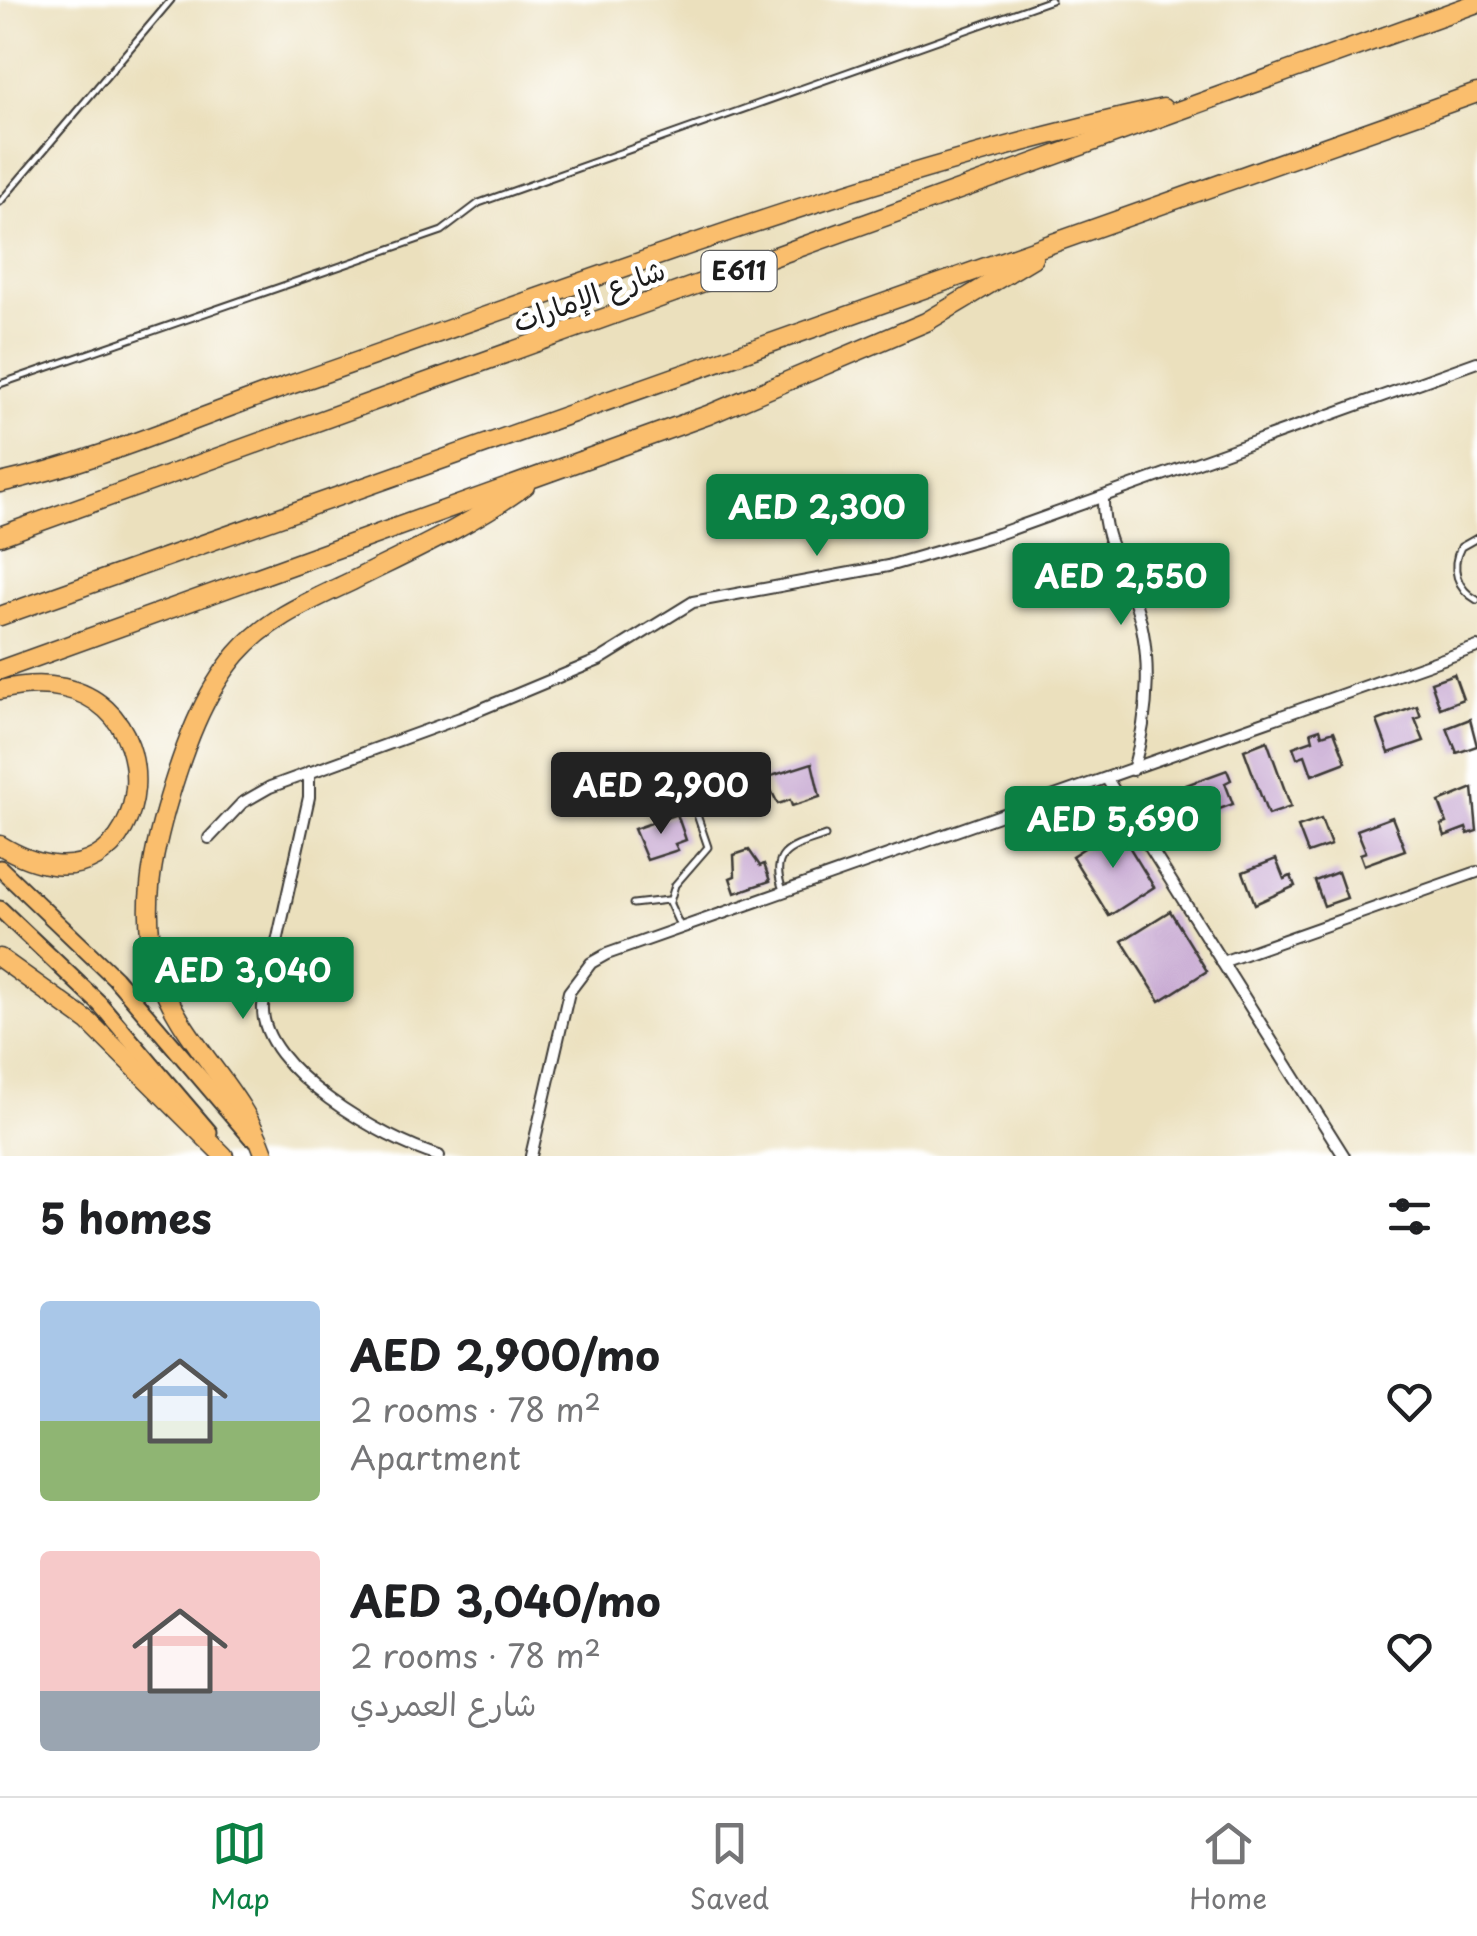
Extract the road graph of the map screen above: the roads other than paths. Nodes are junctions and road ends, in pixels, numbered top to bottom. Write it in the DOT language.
graph roads {
  1 [pos="172,0"];
  2 [pos="1051,0"];
  3 [pos="1477,3"];
  4 [pos="1237,92"];
  5 [pos="1477,93"];
  6 [pos="0,202"];
  7 [pos="1050,245"];
  8 [pos="1477,362"];
  9 [pos="0,384"];
  10 [pos="540,474"];
  11 [pos="0,482"];
  12 [pos="1103,498"];
  13 [pos="0,536"];
  14 [pos="1477,538"];
  15 [pos="1477,600"];
  16 [pos="0,616"];
  17 [pos="1477,647"];
  18 [pos="0,670"];
  19 [pos="0,690"];
  20 [pos="1133,770"];
  21 [pos="310,772"];
  22 [pos="1106,780"];
  23 [pos="694,806"];
  24 [pos="825,836"];
  25 [pos="209,838"];
  26 [pos="0,845"];
  27 [pos="0,868"];
  28 [pos="1477,872"];
  29 [pos="784,893"];
  30 [pos="670,902"];
  31 [pos="634,904"];
  32 [pos="0,908"];
  33 [pos="681,929"];
  34 [pos="0,958"];
  35 [pos="1222,962"];
  36 [pos="265,1154"];
  37 [pos="226,1156"];
  38 [pos="438,1156"];
  39 [pos="531,1156"];
  40 [pos="1344,1156"];
  1 -- 6 [label="lane"];
  2 -- 9 [label="lane"];
  3 -- 4 [label="highway, شارع الإمارات / E611"];
  4 -- 11 [label="highway"];
  4 -- 13 [label="highway, شارع الإمارات / E611"];
  5 -- 7 [label="highway"];
  7 -- 10 [label="highway"];
  7 -- 16 [label="highway"];
  8 -- 12 [label="street"];
  10 -- 18 [label="highway"];
  10 -- 36 [label="highway"];
  12 -- 20 [label="street"];
  12 -- 21 [label="street"];
  14 -- 15 [label="lane"];
  17 -- 20 [label="street"];
  19 -- 26 [label="highway"];
  20 -- 22 [label="street"];
  21 -- 25 [label="street"];
  21 -- 38 [label="street"];
  22 -- 29 [label="street"];
  22 -- 35 [label="street"];
  23 -- 30 [label="lane"];
  24 -- 29 [label="lane"];
  27 -- 36 [label="main road"];
  28 -- 35 [label="street"];
  29 -- 33 [label="street"];
  30 -- 31 [label="lane"];
  30 -- 33 [label="lane"];
  32 -- 37 [label="main road"];
  33 -- 39 [label="street"];
  34 -- 37 [label="highway"];
  35 -- 40 [label="street"];
}
